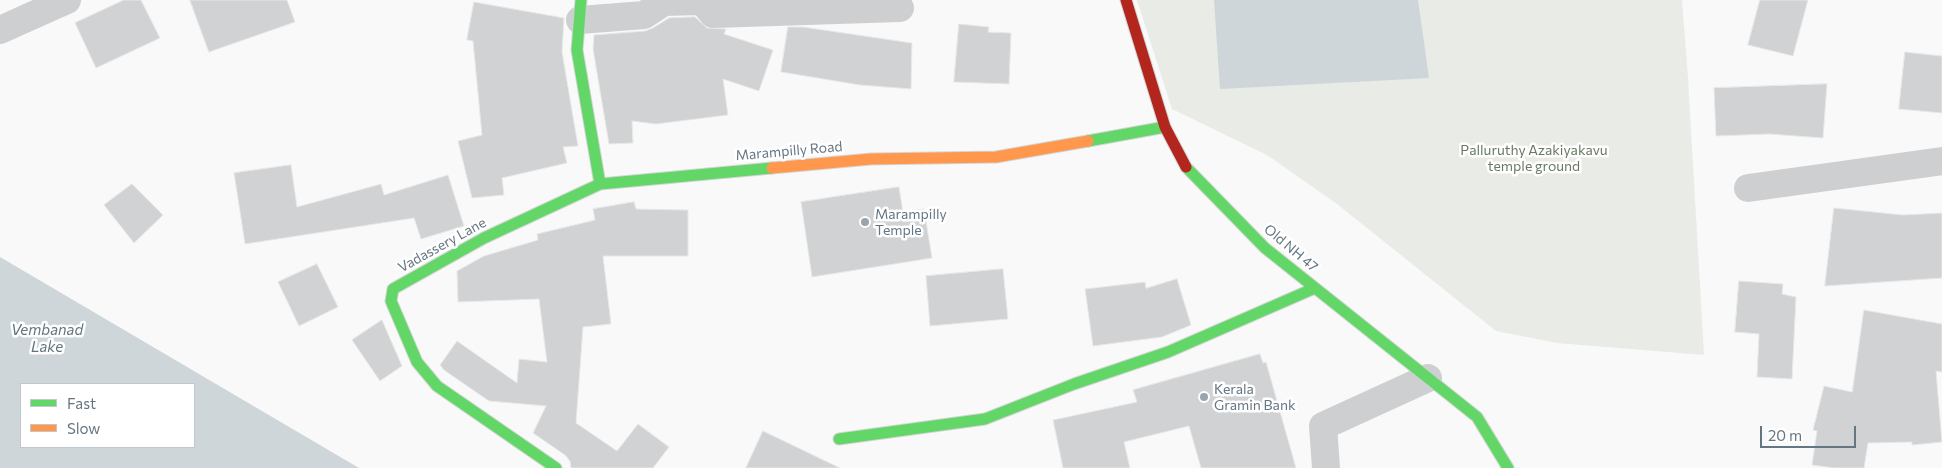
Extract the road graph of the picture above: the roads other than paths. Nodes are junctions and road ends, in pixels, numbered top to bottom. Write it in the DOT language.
graph roads {
  1 [pos="67,0"];
  2 [pos="1126,0"];
  3 [pos="900,8"];
  4 [pos="581,10"];
  5 [pos="0,30"];
  6 [pos="1165,128"];
  7 [pos="1942,161"];
  8 [pos="600,184"];
  9 [pos="1748,188"];
  10 [pos="1315,288"];
  11 [pos="1428,378"];
  12 [pos="839,439"];
  13 [pos="556,468"];
  14 [pos="1326,468"];
  15 [pos="1508,468"];
  1 -- 5 [label="street"];
  2 -- 6 [label="street, Old NH 47"];
  3 -- 4 [label="street"];
  4 -- 8 [label="street"];
  6 -- 8 [label="street, Marampilly Road"];
  6 -- 10 [label="street, Old NH 47"];
  7 -- 9 [label="street"];
  8 -- 13 [label="street, Vadassery Lane"];
  10 -- 11 [label="street, Old NH 47"];
  10 -- 12 [label="street"];
  11 -- 14 [label="street"];
  11 -- 15 [label="street, Old NH 47"];
}
